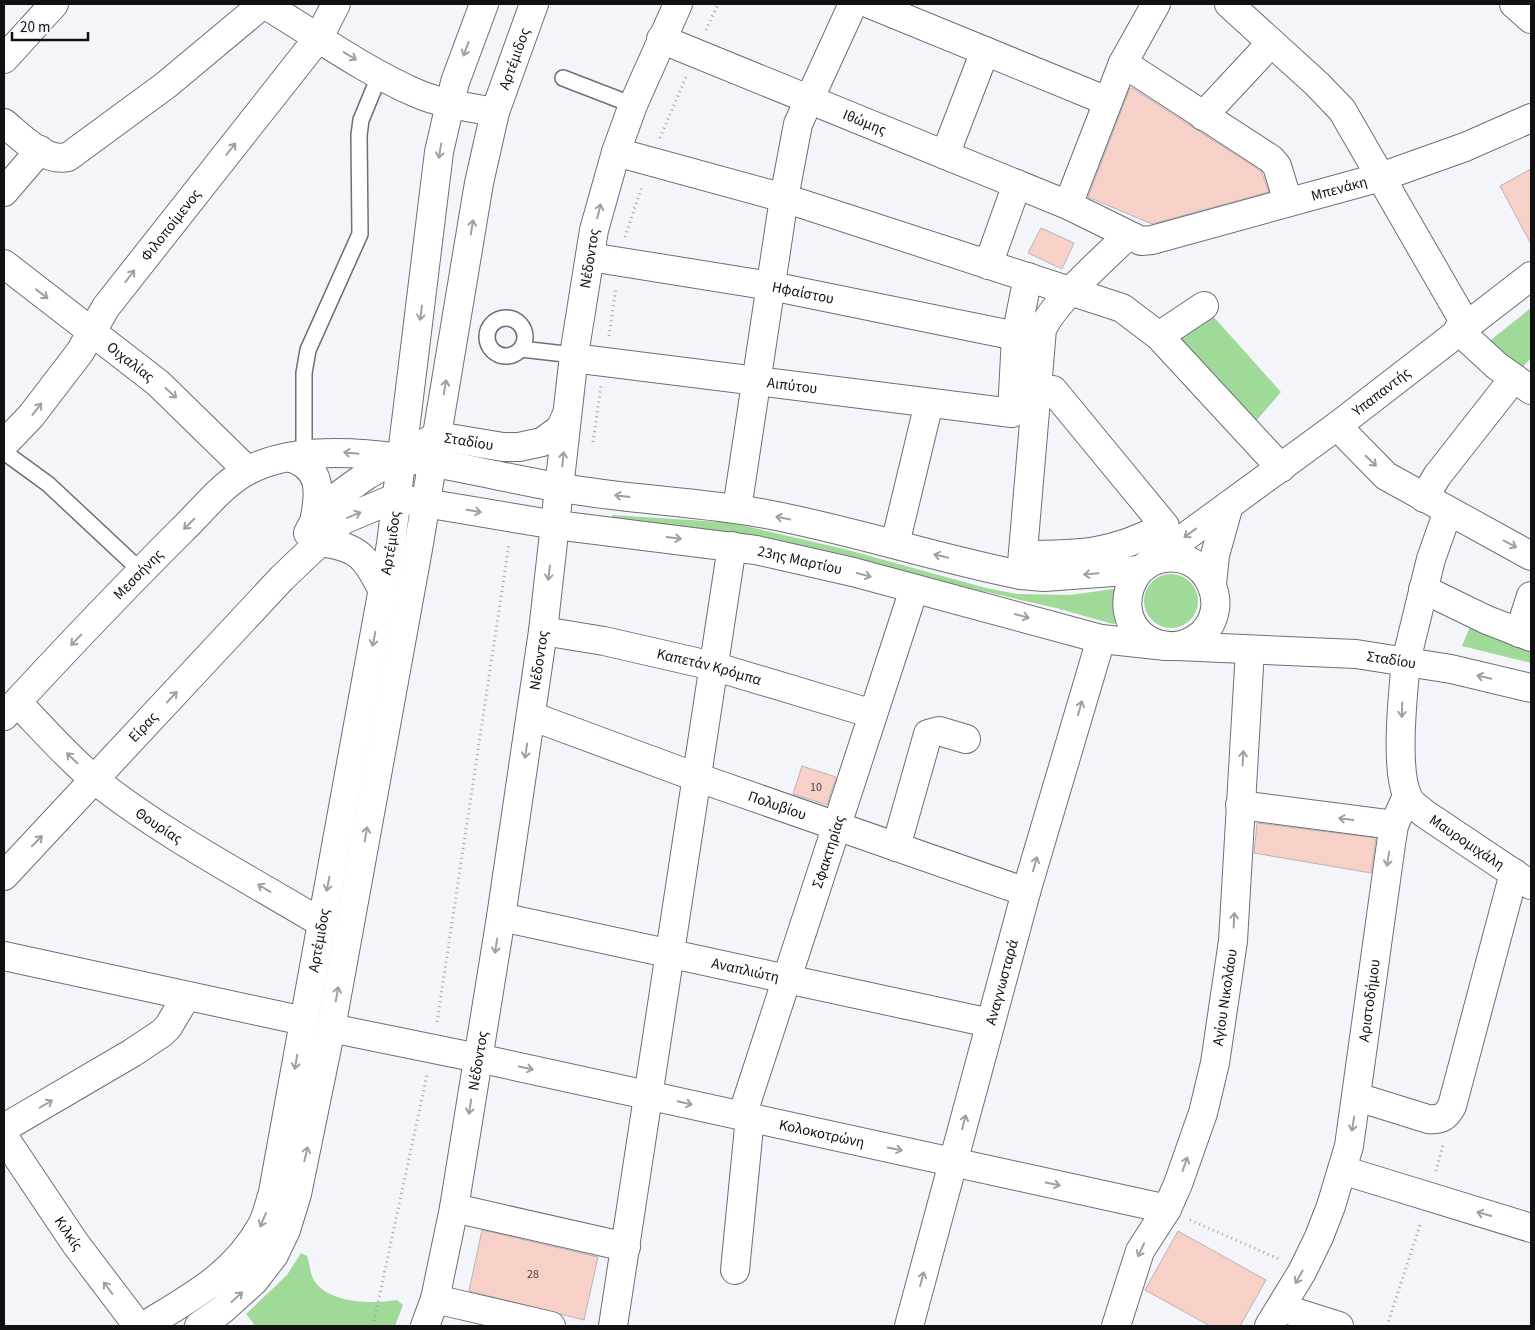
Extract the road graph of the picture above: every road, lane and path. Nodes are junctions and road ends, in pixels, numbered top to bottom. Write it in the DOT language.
graph roads {
  1 [pos="54,4"];
  2 [pos="263,4"];
  3 [pos="336,4"];
  4 [pos="484,4"];
  5 [pos="534,4"];
  6 [pos="678,4"];
  7 [pos="853,4"];
  8 [pos="870,4"];
  9 [pos="1153,4"];
  10 [pos="1229,4"];
  11 [pos="1514,4"];
  12 [pos="1531,19"];
  13 [pos="319,37"];
  14 [pos="661,39"];
  15 [pos="1271,43"];
  16 [pos="985,51"];
  17 [pos="4,59"];
  18 [pos="1123,64"];
  19 [pos="380,74"];
  20 [pos="563,78"];
  21 [pos="809,99"];
  22 [pos="1107,101"];
  23 [pos="449,103"];
  24 [pos="633,104"];
  25 [pos="495,112"];
  26 [pos="1203,116"];
  27 [pos="1531,118"];
  28 [pos="4,123"];
  29 [pos="40,150"];
  30 [pos="616,152"];
  31 [pos="944,155"];
  32 [pos="1381,177"];
  33 [pos="1016,184"];
  34 [pos="4,192"];
  35 [pos="784,198"];
  36 [pos="1288,202"];
  37 [pos="1068,205"];
  38 [pos="1134,238"];
  39 [pos="590,257"];
  40 [pos="4,264"];
  41 [pos="988,265"];
  42 [pos="1531,276"];
  43 [pos="1028,278"];
  44 [pos="771,286"];
  45 [pos="1073,291"];
  46 [pos="1204,306"];
  47 [pos="1462,327"];
  48 [pos="92,332"];
  49 [pos="1016,336"];
  50 [pos="1158,336"];
  51 [pos="521,349"];
  52 [pos="573,357"];
  53 [pos="757,381"];
  54 [pos="1522,384"];
  55 [pos="1025,386"];
  56 [pos="929,403"];
  57 [pos="568,414"];
  58 [pos="1337,426"];
  59 [pos="437,436"];
  60 [pos="4,444"];
  61 [pos="4,452"];
  62 [pos="296,455"];
  63 [pos="400,458"];
  64 [pos="433,464"];
  65 [pos="1281,468"];
  66 [pos="247,470"];
  67 [pos="560,488"];
  68 [pos="395,498"];
  69 [pos="1424,498"];
  70 [pos="426,503"];
  71 [pos="1229,505"];
  72 [pos="737,509"];
  73 [pos="1448,511"];
  74 [pos="556,524"];
  75 [pos="317,532"];
  76 [pos="895,544"];
  77 [pos="732,546"];
  78 [pos="1531,556"];
  79 [pos="1022,565"];
  80 [pos="1145,566"];
  81 [pos="141,571"];
  82 [pos="914,588"];
  83 [pos="1423,588"];
  84 [pos="1214,589"];
  85 [pos="383,591"];
  86 [pos="1531,596"];
  87 [pos="543,631"];
  88 [pos="1525,635"];
  89 [pos="1101,639"];
  90 [pos="1169,646"];
  91 [pos="1250,650"];
  92 [pos="1406,661"];
  93 [pos="713,666"];
  94 [pos="1531,688"];
  95 [pos="10,709"];
  96 [pos="872,714"];
  97 [pos="531,716"];
  98 [pos="966,739"];
  99 [pos="696,777"];
  100 [pos="96,780"];
  101 [pos="1407,796"];
  102 [pos="1240,805"];
  103 [pos="1394,825"];
  104 [pos="836,827"];
  105 [pos="896,848"];
  106 [pos="4,876"];
  107 [pos="1523,879"];
  108 [pos="1026,892"];
  109 [pos="501,917"];
  110 [pos="320,922"];
  111 [pos="669,953"];
  112 [pos="4,956"];
  113 [pos="787,979"];
  114 [pos="186,997"];
  115 [pos="304,1021"];
  116 [pos="990,1023"];
  117 [pos="331,1028"];
  118 [pos="478,1058"];
  119 [pos="648,1095"];
  120 [pos="1357,1097"];
  121 [pos="746,1117"];
  122 [pos="4,1128"];
  123 [pos="4,1137"];
  124 [pos="954,1162"];
  125 [pos="1342,1170"];
  126 [pos="454,1208"];
  127 [pos="1167,1209"];
  128 [pos="1531,1228"];
  129 [pos="626,1247"];
  130 [pos="735,1270"];
  131 [pos="1303,1270"];
  132 [pos="435,1299"];
  133 [pos="1275,1317"];
  134 [pos="138,1326"];
  135 [pos="144,1326"];
  136 [pos="198,1326"];
  137 [pos="425,1326"];
  138 [pos="552,1326"];
  139 [pos="613,1326"];
  140 [pos="909,1326"];
  141 [pos="1116,1326"];
  142 [pos="1339,1326"];
  1 -- 17 [label="street"];
  2 -- 13 [label="street"];
  2 -- 29 [label="street"];
  3 -- 13 [label="street, Φιλοποίμενος"];
  4 -- 23 [label="street, Αρτέμιδος, one-way"];
  5 -- 25 [label="street, Αρτέμιδος"];
  6 -- 14 [label="street, Νέδοντος"];
  7 -- 21 [label="street"];
  8 -- 16 [label="street"];
  9 -- 18 [label="street"];
  10 -- 15 [label="street"];
  11 -- 12 [label="street"];
  13 -- 19 [label="street, one-way"];
  48 -- 13 [label="street, Φιλοποίμενος, one-way"];
  14 -- 21 [label="street, Ιθώμης"];
  14 -- 24 [label="street, Νέδοντος"];
  15 -- 26 [label="street"];
  15 -- 32 [label="street"];
  16 -- 22 [label="street"];
  16 -- 31 [label="street"];
  18 -- 22 [label="street"];
  18 -- 26 [label="street"];
  19 -- 23 [label="street"];
  19 -- 62 [label="lane"];
  20 -- 24 [label="lane"];
  21 -- 31 [label="street, Ιθώμης"];
  21 -- 35 [label="street"];
  22 -- 37 [label="street"];
  23 -- 25 [label="street"];
  23 -- 63 [label="street, Αρτέμιδος, one-way"];
  24 -- 30 [label="street, Νέδοντος"];
  59 -- 25 [label="street, Αρτέμιδος, one-way"];
  26 -- 36 [label="street"];
  27 -- 32 [label="street, Μπενάκη"];
  28 -- 29 [label="street"];
  29 -- 34 [label="street"];
  30 -- 35 [label="street"];
  39 -- 30 [label="street, Νέδοντος, one-way"];
  31 -- 33 [label="street, Ιθώμης"];
  32 -- 36 [label="street, Μπενάκη"];
  32 -- 47 [label="street"];
  33 -- 37 [label="street, Ιθώμης"];
  33 -- 41 [label="street"];
  35 -- 41 [label="street"];
  35 -- 44 [label="street"];
  36 -- 38 [label="street, Μπενάκη"];
  37 -- 38 [label="street, Ιθώμης"];
  38 -- 45 [label="street"];
  39 -- 44 [label="street, Ηφαίστου"];
  39 -- 52 [label="street, Νέδοντος"];
  40 -- 48 [label="street, Οιχαλίας, one-way"];
  41 -- 43 [label="street"];
  42 -- 47 [label="street, Υπαπαντής"];
  43 -- 45 [label="street"];
  43 -- 49 [label="street"];
  44 -- 49 [label="street, Ηφαίστου"];
  44 -- 53 [label="street"];
  45 -- 50 [label="street"];
  45 -- 55 [label="street"];
  46 -- 50 [label="street"];
  47 -- 54 [label="street"];
  47 -- 58 [label="street, Υπαπαντής"];
  60 -- 48 [label="street, Φιλοποίμενος, one-way"];
  48 -- 66 [label="street, Οιχαλίας, one-way"];
  49 -- 55 [label="street"];
  50 -- 65 [label="street"];
  51 -- 52 [label="lane"];
  52 -- 53 [label="street, Αιπύτου"];
  52 -- 57 [label="street, Νέδοντος"];
  53 -- 56 [label="street, Αιπύτου"];
  53 -- 72 [label="street"];
  54 -- 69 [label="street"];
  55 -- 56 [label="street, Αιπύτου"];
  55 -- 79 [label="street"];
  55 -- 79 [label="street"];
  56 -- 76 [label="street"];
  57 -- 59 [label="street, Σταδίου"];
  67 -- 57 [label="street, Νέδοντος, one-way"];
  58 -- 65 [label="street, Υπαπαντής"];
  58 -- 69 [label="street, one-way"];
  59 -- 63 [label="street, Σταδίου"];
  59 -- 64 [label="street, Αρτέμιδος"];
  61 -- 81 [label="lane"];
  63 -- 62 [label="street, Μεσσήνης, one-way"];
  62 -- 66 [label="street, Μεσσήνης"];
  62 -- 75 [label="street"];
  63 -- 64 [label="street, Σταδίου"];
  63 -- 68 [label="street, Αρτέμιδος"];
  63 -- 75 [label="street"];
  64 -- 67 [label="street, Σταδίου"];
  64 -- 70 [label="street, Αρτέμιδος"];
  65 -- 71 [label="street, Υπαπαντής"];
  66 -- 81 [label="street, Μεσσήνης, one-way"];
  72 -- 67 [label="street, one-way"];
  67 -- 74 [label="street, Νέδοντος"];
  68 -- 70 [label="street, Αρτέμιδος"];
  75 -- 68 [label="street, Είρας, one-way"];
  68 -- 85 [label="street, Αρτέμιδος"];
  69 -- 73 [label="street"];
  70 -- 74 [label="street, 23ης Μαρτίου, one-way"];
  117 -- 70 [label="street, Αρτέμιδος, one-way"];
  71 -- 80 [label="street, Υπαπαντής, one-way"];
  71 -- 84 [label="street"];
  76 -- 72 [label="street, one-way"];
  73 -- 78 [label="street, one-way"];
  73 -- 83 [label="street"];
  74 -- 77 [label="street, 23ης Μαρτίου, one-way"];
  74 -- 87 [label="street, Νέδοντος, one-way"];
  75 -- 85 [label="street"];
  100 -- 75 [label="street, Είρας, one-way"];
  79 -- 76 [label="street, one-way"];
  77 -- 82 [label="street, 23ης Μαρτίου, one-way"];
  77 -- 93 [label="street"];
  80 -- 79 [label="street, one-way"];
  80 -- 84 [label="street"];
  80 -- 90 [label="street"];
  81 -- 95 [label="street, Μεσσήνης, one-way"];
  82 -- 89 [label="street, 23ης Μαρτίου, one-way"];
  82 -- 96 [label="street, Σφακτηρίας"];
  83 -- 88 [label="street"];
  83 -- 92 [label="street"];
  84 -- 90 [label="street"];
  84 -- 91 [label="street"];
  85 -- 110 [label="street, Αρτέμιδος, one-way"];
  86 -- 88 [label="street"];
  87 -- 93 [label="street, Καπετάν Κρόμπα"];
  87 -- 97 [label="street, Νέδοντος"];
  89 -- 90 [label="street, 23ης Μαρτίου"];
  108 -- 89 [label="street, Αναγνωσταρά, one-way"];
  90 -- 91 [label="street, 23ης Μαρτίου"];
  91 -- 92 [label="street, Σταδίου"];
  102 -- 91 [label="street, Αγίου Νικολάου, one-way"];
  94 -- 92 [label="street, Σταδίου, one-way"];
  92 -- 101 [label="street, one-way"];
  93 -- 96 [label="street, Καπετάν Κρόμπα"];
  93 -- 99 [label="street"];
  100 -- 95 [label="street, Θουρίας, one-way"];
  96 -- 104 [label="street, Σφακτηρίας"];
  97 -- 99 [label="street, Πολυβίου"];
  97 -- 109 [label="street, Νέδοντος, one-way"];
  98 -- 105 [label="street"];
  99 -- 104 [label="street, Πολυβίου"];
  99 -- 111 [label="street"];
  106 -- 100 [label="street, Είρας, one-way"];
  110 -- 100 [label="street, Θουρίας, one-way"];
  101 -- 103 [label="street, Αριστοδήμου"];
  101 -- 107 [label="street, Μαυρομιχάλη"];
  103 -- 102 [label="street, one-way"];
  127 -- 102 [label="street, Αγίου Νικολάου, one-way"];
  103 -- 120 [label="street, Αριστοδήμου, one-way"];
  104 -- 105 [label="street, Πολυβίου"];
  104 -- 113 [label="street, Σφακτηρίας"];
  105 -- 108 [label="street, Πολυβίου"];
  107 -- 120 [label="street"];
  108 -- 116 [label="street, Αναγνωσταρά"];
  109 -- 111 [label="street, Αναπλιώτη"];
  109 -- 118 [label="street, Νέδοντος, one-way"];
  110 -- 115 [label="street, Αρτέμιδος"];
  111 -- 113 [label="street, Αναπλιώτη"];
  111 -- 119 [label="street"];
  112 -- 114 [label="street"];
  113 -- 116 [label="street, Αναπλιώτη"];
  113 -- 121 [label="street, Σφακτηρίας"];
  114 -- 115 [label="street"];
  122 -- 114 [label="street, one-way"];
  115 -- 135 [label="street, Αρτέμιδος, one-way"];
  124 -- 116 [label="street, Αναγνωσταρά, one-way"];
  117 -- 118 [label="street, Κολοκοτρώνη"];
  136 -- 117 [label="street, Αρτέμιδος, one-way"];
  118 -- 119 [label="street, Κολοκοτρώνη, one-way"];
  118 -- 126 [label="street, Νέδοντος, one-way"];
  119 -- 121 [label="street, Κολοκοτρώνη, one-way"];
  119 -- 129 [label="street"];
  120 -- 125 [label="street, Αριστοδήμου, one-way"];
  121 -- 124 [label="street, Κολοκοτρώνη, one-way"];
  121 -- 130 [label="street, Σφακτηρίας"];
  134 -- 123 [label="street, Κιλκίς, one-way"];
  124 -- 127 [label="street, Κολοκοτρώνη, one-way"];
  140 -- 124 [label="street, Αναγνωσταρά, one-way"];
  128 -- 125 [label="street, one-way"];
  125 -- 131 [label="street, Αριστοδήμου"];
  126 -- 129 [label="street"];
  126 -- 132 [label="street, Νέδοντος"];
  127 -- 131 [label="path"];
  127 -- 141 [label="street, Αγίου Νικολάου, one-way"];
  129 -- 139 [label="street"];
  131 -- 133 [label="street, Αριστοδήμου, one-way"];
  132 -- 137 [label="street, Νέδοντος"];
  132 -- 138 [label="street"];
  133 -- 142 [label="street"];
}
